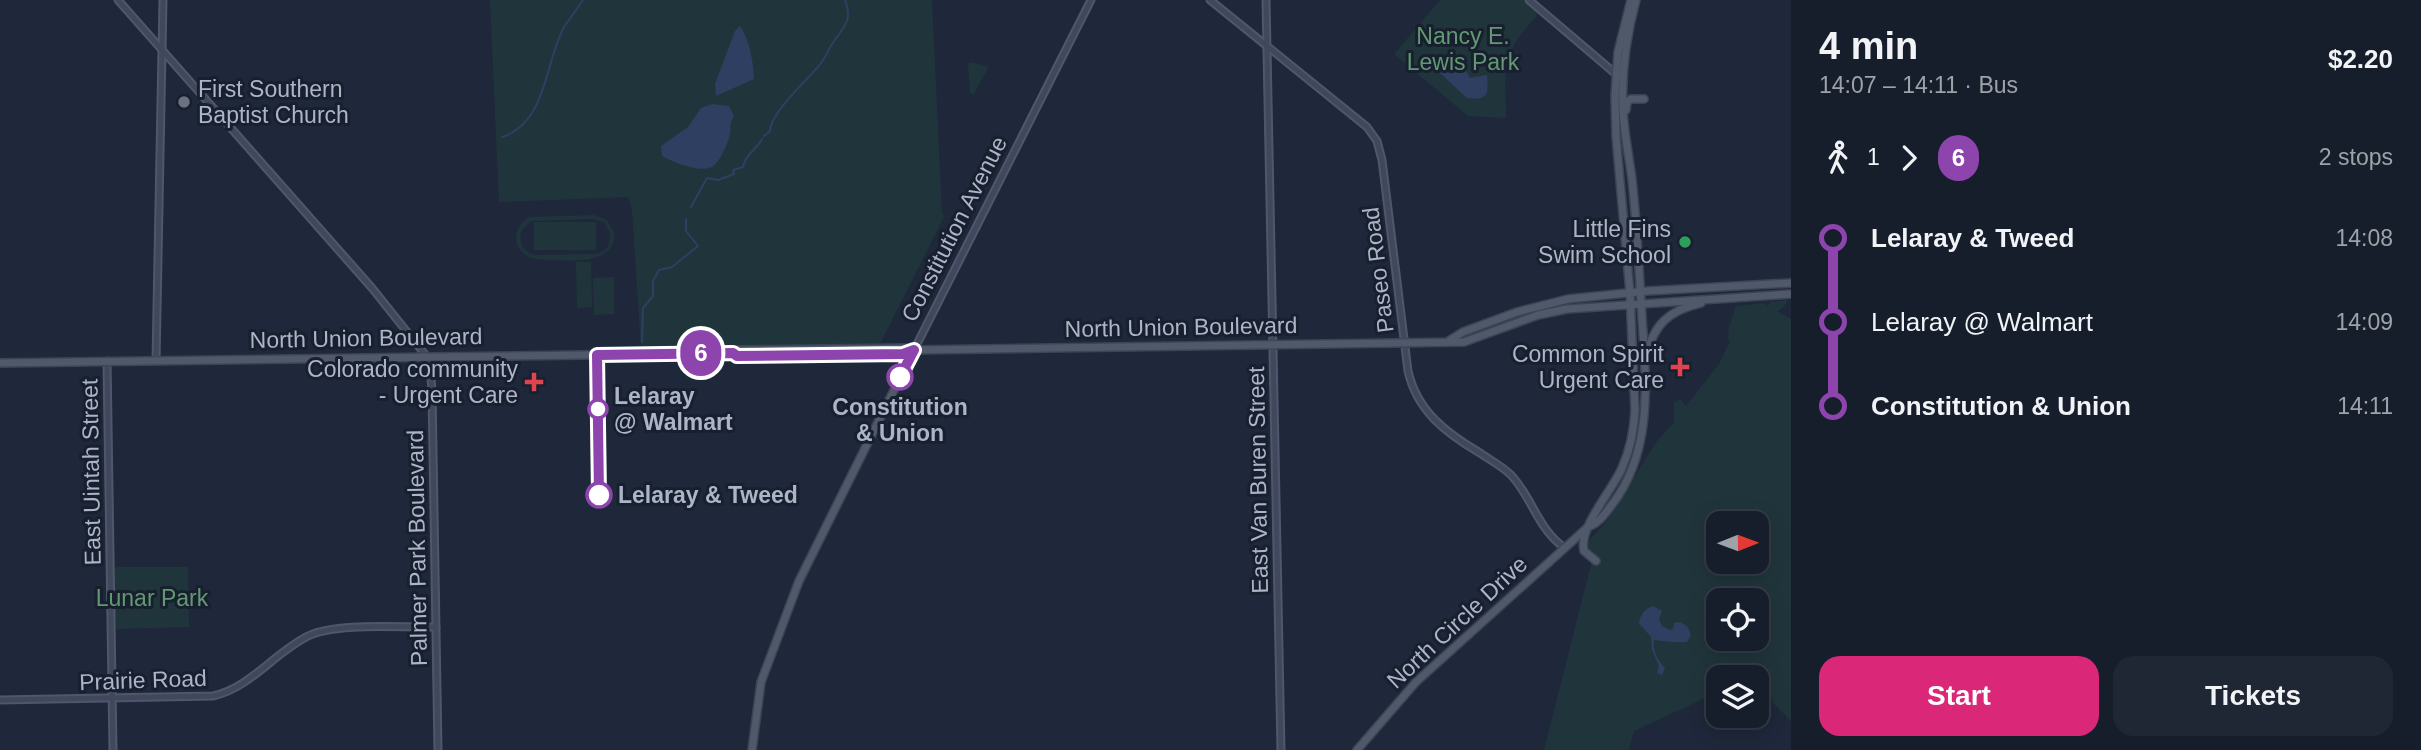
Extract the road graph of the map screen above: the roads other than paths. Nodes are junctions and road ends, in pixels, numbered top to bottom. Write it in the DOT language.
graph roads {
  1 [pos="118,0"];
  2 [pos="163,0"];
  3 [pos="1091,0"];
  4 [pos="1210,0"];
  5 [pos="1266,0"];
  6 [pos="1529,0"];
  7 [pos="1634,0"];
  8 [pos="1267,46"];
  9 [pos="162,49"];
  10 [pos="179,68"];
  11 [pos="1615,73"];
  12 [pos="162,74"];
  13 [pos="1622,80"];
  14 [pos="1644,99"];
  15 [pos="1625,131"];
  16 [pos="1791,284"];
  17 [pos="1640,292"];
  18 [pos="1630,293"];
  19 [pos="1791,293"];
  20 [pos="1722,298"];
  21 [pos="1641,303"];
  22 [pos="1630,304"];
  23 [pos="1450,341"];
  24 [pos="1405,344"];
  25 [pos="1272,346"];
  26 [pos="914,350"];
  27 [pos="427,357"];
  28 [pos="156,360"];
  29 [pos="107,361"];
  30 [pos="0,363"];
  31 [pos="1645,367"];
  32 [pos="1588,527"];
  33 [pos="1565,548"];
  34 [pos="1596,561"];
  35 [pos="436,627"];
  36 [pos="112,699"];
  37 [pos="0,700"];
  38 [pos="113,750"];
  39 [pos="438,750"];
  40 [pos="752,750"];
  41 [pos="1281,750"];
  42 [pos="1357,750"];
  1 -- 9 [label="main road"];
  2 -- 9 [label="main road"];
  3 -- 26 [label="main road, Constitution Avenue"];
  4 -- 8 [label="main road, Paseo Road"];
  5 -- 8 [label="main road, East Van Buren Street"];
  6 -- 11 [label="main road"];
  7 -- 11 [label="main road, North Circle Drive"];
  7 -- 13 [label="main road, North Circle Drive"];
  8 -- 24 [label="main road, Paseo Road"];
  8 -- 25 [label="main road, East Van Buren Street"];
  9 -- 10 [label="main road"];
  9 -- 12 [label="main road"];
  10 -- 12 [label="main road"];
  10 -- 27 [label="main road"];
  11 -- 13 [label="main road"];
  11 -- 18 [label="main road, North Circle Drive"];
  12 -- 28 [label="main road"];
  13 -- 15 [label="main road, North Circle Drive"];
  14 -- 15 [label="main road"];
  15 -- 17 [label="main road, North Circle Drive"];
  16 -- 17 [label="main road, North Union Boulevard"];
  17 -- 18 [label="main road, North Union Boulevard"];
  17 -- 21 [label="main road, North Circle Drive"];
  18 -- 22 [label="main road, North Circle Drive"];
  18 -- 23 [label="main road, North Union Boulevard"];
  19 -- 20 [label="main road, North Union Boulevard"];
  20 -- 21 [label="main road, North Union Boulevard"];
  20 -- 31 [label="main road"];
  21 -- 22 [label="main road, North Union Boulevard"];
  21 -- 31 [label="main road, North Circle Drive"];
  22 -- 23 [label="main road, North Union Boulevard"];
  22 -- 32 [label="main road, North Circle Drive"];
  23 -- 24 [label="main road, North Union Boulevard"];
  24 -- 25 [label="main road, North Union Boulevard"];
  24 -- 33 [label="main road, Paseo Road"];
  25 -- 26 [label="main road, North Union Boulevard"];
  25 -- 41 [label="main road, East Van Buren Street"];
  26 -- 27 [label="main road, North Union Boulevard"];
  26 -- 40 [label="main road, Constitution Avenue"];
  27 -- 28 [label="main road, North Union Boulevard"];
  27 -- 35 [label="main road, Palmer Park Boulevard"];
  28 -- 29 [label="main road, North Union Boulevard"];
  29 -- 30 [label="main road, North Union Boulevard"];
  29 -- 36 [label="main road, East Uintah Street"];
  31 -- 32 [label="main road, North Circle Drive"];
  32 -- 33 [label="main road, North Circle Drive"];
  32 -- 34 [label="main road"];
  33 -- 42 [label="main road, North Circle Drive"];
  35 -- 36 [label="main road, Prairie Road"];
  35 -- 39 [label="main road, Palmer Park Boulevard"];
  36 -- 37 [label="main road, Prairie Road"];
  36 -- 38 [label="main road, East Uintah Street"];
}
